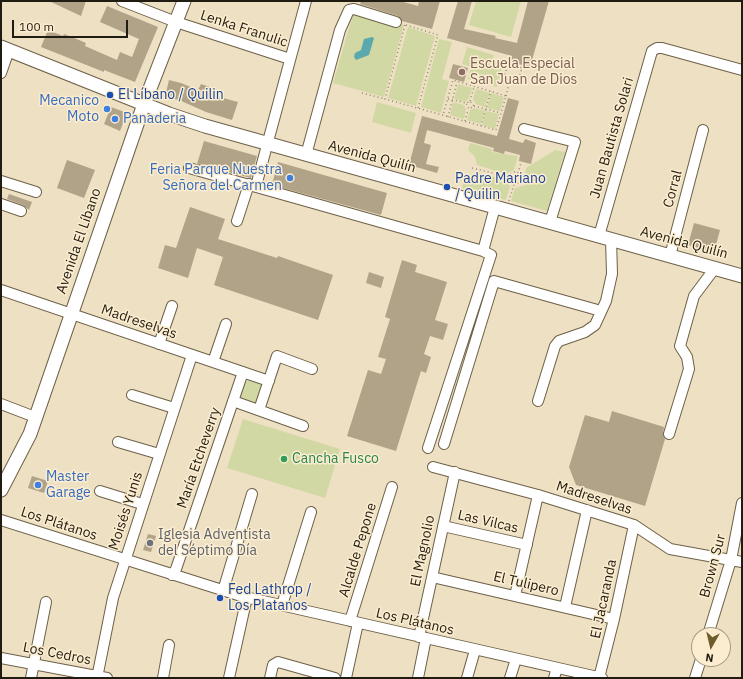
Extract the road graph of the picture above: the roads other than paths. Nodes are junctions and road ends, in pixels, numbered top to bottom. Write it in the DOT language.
graph roads {
  1 [pos="122,1"];
  2 [pos="184,1"];
  3 [pos="306,1"];
  4 [pos="176,22"];
  5 [pos="400,23"];
  6 [pos="5,49"];
  7 [pos="290,59"];
  8 [pos="742,70"];
  9 [pos="1,73"];
  10 [pos="144,104"];
  11 [pos="524,129"];
  12 [pos="704,130"];
  13 [pos="267,144"];
  14 [pos="306,155"];
  15 [pos="189,168"];
  16 [pos="1,181"];
  17 [pos="253,185"];
  18 [pos="36,192"];
  19 [pos="1,204"];
  20 [pos="496,207"];
  21 [pos="21,210"];
  22 [pos="237,221"];
  23 [pos="550,222"];
  24 [pos="605,238"];
  25 [pos="482,251"];
  26 [pos="670,256"];
  27 [pos="715,268"];
  28 [pos="742,275"];
  29 [pos="1,290"];
  30 [pos="172,306"];
  31 [pos="602,311"];
  32 [pos="71,314"];
  33 [pos="226,324"];
  34 [pos="159,344"];
  35 [pos="192,355"];
  36 [pos="213,362"];
  37 [pos="312,369"];
  38 [pos="242,372"];
  39 [pos="269,381"];
  40 [pos="132,395"];
  41 [pos="233,401"];
  42 [pos="538,401"];
  43 [pos="1,404"];
  44 [pos="174,408"];
  45 [pos="259,410"];
  46 [pos="35,417"];
  47 [pos="304,426"];
  48 [pos="670,434"];
  49 [pos="118,442"];
  50 [pos="444,444"];
  51 [pos="428,448"];
  52 [pos="159,454"];
  53 [pos="433,467"];
  54 [pos="455,472"];
  55 [pos="392,487"];
  56 [pos="1,490"];
  57 [pos="100,491"];
  58 [pos="252,494"];
  59 [pos="538,495"];
  60 [pos="742,503"];
  61 [pos="142,504"];
  62 [pos="587,510"];
  63 [pos="311,512"];
  64 [pos="1,520"];
  65 [pos="634,525"];
  66 [pos="443,526"];
  67 [pos="527,545"];
  68 [pos="125,559"];
  69 [pos="731,560"];
  70 [pos="742,562"];
  71 [pos="172,575"];
  72 [pos="432,577"];
  73 [pos="223,591"];
  74 [pos="515,596"];
  75 [pos="247,597"];
  76 [pos="46,602"];
  77 [pos="282,605"];
  78 [pos="565,608"];
  79 [pos="614,619"];
  80 [pos="354,622"];
  81 [pos="710,627"];
  82 [pos="422,637"];
  83 [pos="169,645"];
  84 [pos="476,650"];
  85 [pos="1,658"];
  86 [pos="516,659"];
  87 [pos="34,664"];
  88 [pos="698,667"];
  89 [pos="555,673"];
  90 [pos="100,677"];
  91 [pos="31,678"];
  92 [pos="163,678"];
  93 [pos="229,678"];
  94 [pos="270,678"];
  95 [pos="335,678"];
  96 [pos="346,678"];
  97 [pos="418,678"];
  98 [pos="467,678"];
  99 [pos="510,678"];
  100 [pos="600,678"];
  101 [pos="695,678"];
  1 -- 4 [label="street, Lenka Franulic"];
  2 -- 4 [label="main road, Avenida El Líbano"];
  3 -- 7 [label="street"];
  4 -- 7 [label="street, Lenka Franulic"];
  4 -- 10 [label="main road, Avenida El Líbano"];
  5 -- 14 [label="street"];
  6 -- 9 [label="street"];
  6 -- 10 [label="main road, Avenida Quilín"];
  7 -- 13 [label="street"];
  8 -- 24 [label="street, Juan Bautista Solari"];
  10 -- 13 [label="main road, Avenida Quilín"];
  10 -- 32 [label="main road, Avenida El Líbano"];
  11 -- 23 [label="street"];
  12 -- 26 [label="street, Corral"];
  13 -- 14 [label="main road, Avenida Quilín"];
  13 -- 17 [label="street"];
  14 -- 20 [label="main road, Avenida Quilín"];
  15 -- 17 [label="street"];
  16 -- 18 [label="street"];
  17 -- 22 [label="street"];
  17 -- 25 [label="street"];
  19 -- 21 [label="street"];
  20 -- 23 [label="main road, Avenida Quilín"];
  20 -- 25 [label="street"];
  23 -- 24 [label="main road, Avenida Quilín"];
  24 -- 26 [label="main road, Avenida Quilín"];
  24 -- 31 [label="street, Juan Bautista Solari"];
  25 -- 51 [label="street"];
  26 -- 27 [label="main road, Avenida Quilín"];
  27 -- 28 [label="main road, Avenida Quilín"];
  27 -- 48 [label="street"];
  29 -- 32 [label="street, Madreselvas"];
  30 -- 34 [label="street"];
  31 -- 42 [label="street, Juan Bautista Solari"];
  31 -- 50 [label="street"];
  32 -- 34 [label="street, Madreselvas"];
  32 -- 46 [label="main road, Avenida El Líbano"];
  33 -- 36 [label="street"];
  34 -- 35 [label="street, Madreselvas"];
  35 -- 36 [label="street, Madreselvas"];
  35 -- 44 [label="street, Moisés Yunis"];
  36 -- 38 [label="street, Madreselvas"];
  37 -- 39 [label="street"];
  38 -- 39 [label="street, Madreselvas"];
  38 -- 41 [label="street, María Etcheverry"];
  39 -- 45 [label="street"];
  40 -- 44 [label="street"];
  41 -- 45 [label="street"];
  41 -- 71 [label="street, María Etcheverry"];
  43 -- 46 [label="street"];
  44 -- 52 [label="street, Moisés Yunis"];
  45 -- 47 [label="street"];
  46 -- 56 [label="main road, Avenida El Líbano"];
  49 -- 52 [label="street"];
  52 -- 61 [label="street, Moisés Yunis"];
  53 -- 54 [label="street, Madreselvas"];
  54 -- 59 [label="street, Madreselvas"];
  54 -- 66 [label="street, El Magnolio"];
  55 -- 80 [label="street, Alcalde Pepone"];
  57 -- 61 [label="street"];
  58 -- 73 [label="street"];
  59 -- 62 [label="street, Madreselvas"];
  59 -- 67 [label="street"];
  60 -- 69 [label="street, Brown Sur"];
  61 -- 68 [label="street, Moisés Yunis"];
  62 -- 65 [label="street, Madreselvas"];
  62 -- 78 [label="street"];
  63 -- 77 [label="street"];
  64 -- 68 [label="street, Los Plátanos"];
  65 -- 69 [label="street, Madreselvas"];
  65 -- 79 [label="street, El Jacaranda"];
  66 -- 67 [label="street, Las Vilcas"];
  66 -- 72 [label="street, El Magnolio"];
  67 -- 74 [label="street"];
  68 -- 71 [label="street, Los Plátanos"];
  68 -- 90 [label="street, Moisés Yunis"];
  69 -- 70 [label="street, Madreselvas"];
  69 -- 81 [label="street, Brown Sur"];
  71 -- 73 [label="street, Los Plátanos"];
  72 -- 74 [label="street, El Tulipero"];
  72 -- 82 [label="street, El Magnolio"];
  73 -- 75 [label="street, Los Plátanos"];
  74 -- 78 [label="street, El Tulipero"];
  75 -- 77 [label="street, Los Plátanos"];
  75 -- 93 [label="street"];
  76 -- 87 [label="street"];
  77 -- 80 [label="street, Los Plátanos"];
  78 -- 79 [label="street, El Tulipero"];
  79 -- 100 [label="street, El Jacaranda"];
  80 -- 82 [label="street, Los Plátanos"];
  80 -- 96 [label="street, Alcalde Pepone"];
  82 -- 84 [label="street, Los Plátanos"];
  82 -- 97 [label="street, El Magnolio"];
  83 -- 92 [label="street"];
  84 -- 86 [label="street, Los Plátanos"];
  84 -- 98 [label="street"];
  85 -- 87 [label="street, Los Cedros"];
  86 -- 89 [label="street, Los Plátanos"];
  86 -- 99 [label="street"];
  87 -- 90 [label="street, Los Cedros"];
  87 -- 91 [label="street"];
  88 -- 101 [label="street"];
  89 -- 100 [label="street, Los Plátanos"];
  94 -- 95 [label="street"];
}
